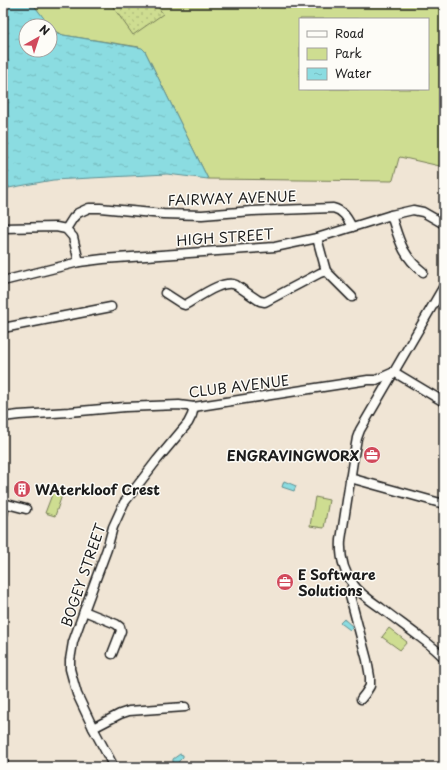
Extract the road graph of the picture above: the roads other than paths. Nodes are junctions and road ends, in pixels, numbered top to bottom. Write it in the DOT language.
graph roads {
  1 [pos="391,215"];
  2 [pos="444,224"];
  3 [pos="352,227"];
  4 [pos="3,228"];
  5 [pos="66,229"];
  6 [pos="317,238"];
  7 [pos="79,262"];
  8 [pos="326,271"];
  9 [pos="423,272"];
  10 [pos="3,281"];
  11 [pos="444,286"];
  12 [pos="165,293"];
  13 [pos="352,296"];
  14 [pos="111,307"];
  15 [pos="3,328"];
  16 [pos="394,372"];
  17 [pos="376,380"];
  18 [pos="380,397"];
  19 [pos="444,402"];
  20 [pos="194,407"];
  21 [pos="3,418"];
  22 [pos="350,478"];
  23 [pos="4,504"];
  24 [pos="444,504"];
  25 [pos="26,509"];
  26 [pos="3,514"];
  27 [pos="353,584"];
  28 [pos="84,611"];
  29 [pos="112,654"];
  30 [pos="444,658"];
  31 [pos="361,699"];
  32 [pos="185,707"];
  33 [pos="93,728"];
  34 [pos="3,762"];
  35 [pos="4,767"];
  36 [pos="114,767"];
  1 -- 2 [label="street, HIGH STREET"];
  1 -- 3 [label="street, HIGH STREET"];
  1 -- 9 [label="street"];
  3 -- 5 [label="street, FAIRWAY AVENUE"];
  3 -- 6 [label="street, HIGH STREET"];
  4 -- 5 [label="street"];
  5 -- 7 [label="street"];
  6 -- 7 [label="street, HIGH STREET"];
  6 -- 8 [label="street"];
  7 -- 10 [label="street, HIGH STREET"];
  8 -- 12 [label="street"];
  8 -- 13 [label="street"];
  11 -- 16 [label="street"];
  14 -- 15 [label="street"];
  16 -- 17 [label="street, CLUB AVENUE"];
  16 -- 18 [label="street"];
  16 -- 19 [label="street"];
  17 -- 18 [label="street"];
  17 -- 20 [label="street, CLUB AVENUE"];
  18 -- 22 [label="street"];
  20 -- 21 [label="street, CLUB AVENUE"];
  20 -- 28 [label="street, BOGEY STREET"];
  22 -- 24 [label="street"];
  22 -- 27 [label="street"];
  23 -- 25 [label="street"];
  23 -- 26 [label="street"];
  27 -- 30 [label="street"];
  27 -- 31 [label="street"];
  28 -- 29 [label="street"];
  28 -- 33 [label="street, BOGEY STREET"];
  32 -- 33 [label="street"];
  33 -- 36 [label="street, BOGEY STREET"];
  34 -- 35 [label="street"];
}
